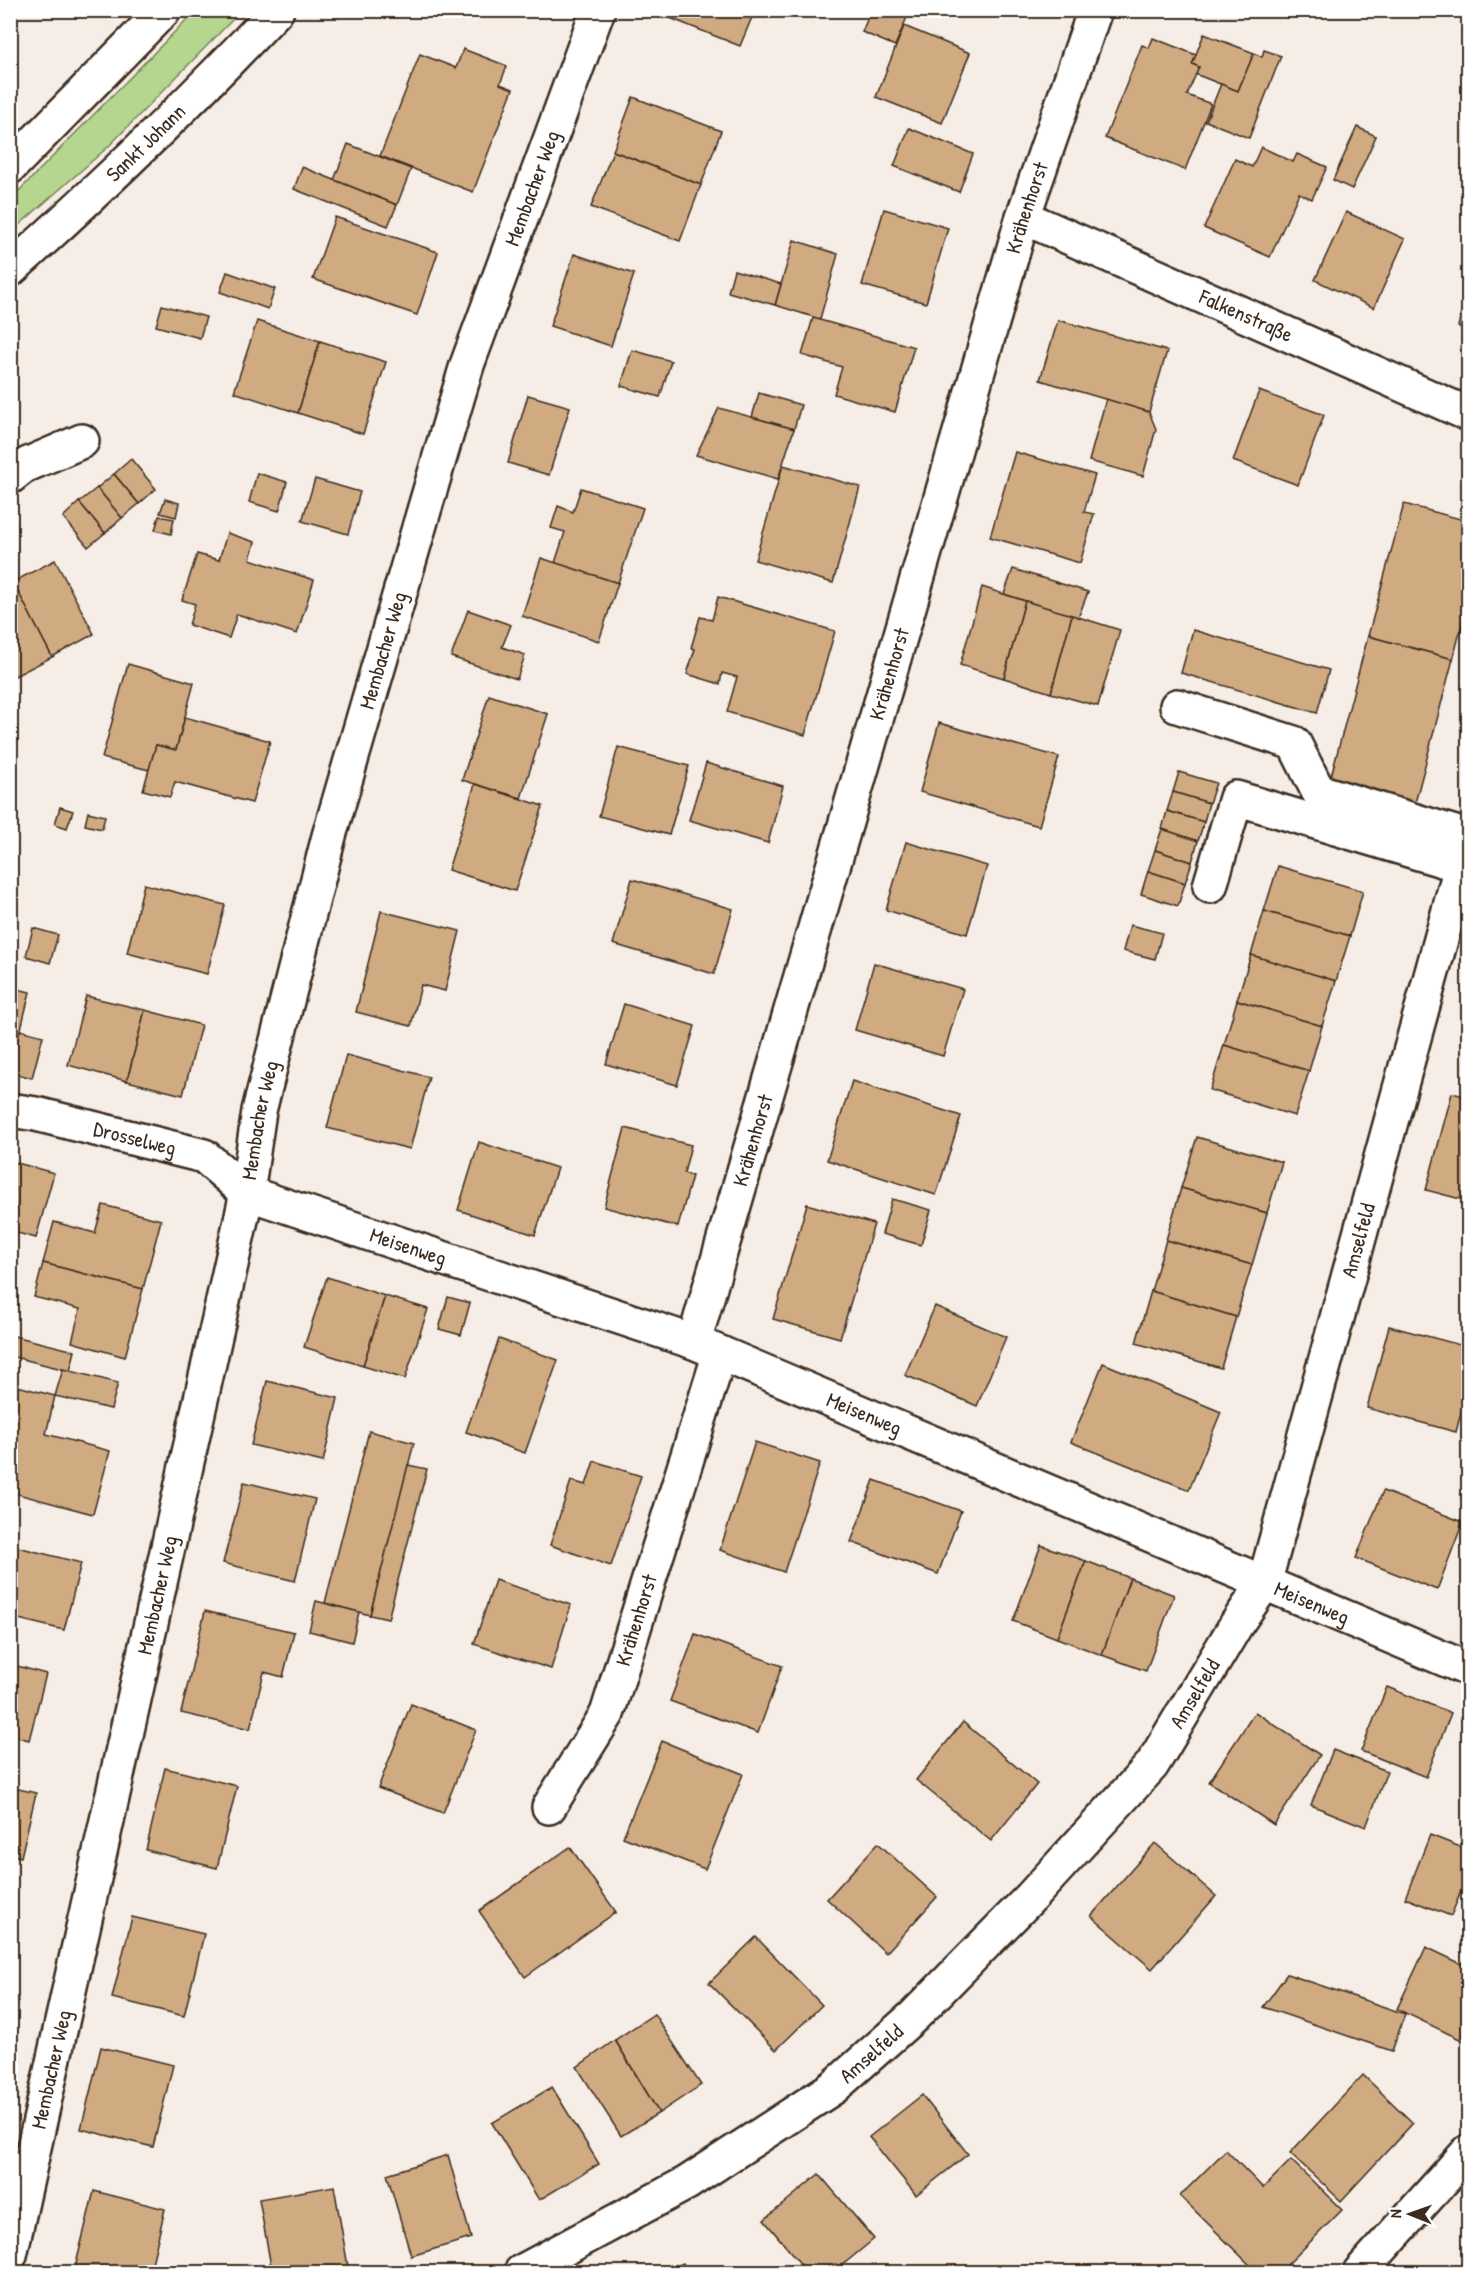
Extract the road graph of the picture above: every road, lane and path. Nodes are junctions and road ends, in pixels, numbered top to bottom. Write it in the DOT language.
graph roads {
  1 [pos="164,10"];
  2 [pos="277,10"];
  3 [pos="598,10"];
  4 [pos="1095,10"];
  5 [pos="10,167"];
  6 [pos="1023,217"];
  7 [pos="10,270"];
  8 [pos="1468,414"];
  9 [pos="82,441"];
  10 [pos="10,477"];
  11 [pos="1177,706"];
  12 [pos="1466,848"];
  13 [pos="1210,886"];
  14 [pos="10,1110"];
  15 [pos="247,1193"];
  16 [pos="707,1347"];
  17 [pos="1264,1584"];
  18 [pos="1468,1669"];
  19 [pos="549,1807"];
  20 [pos="1468,2152"];
  21 [pos="10,2255"];
  22 [pos="521,2272"];
  23 [pos="1360,2272"];
  1 -- 5 [label="street"];
  2 -- 7 [label="street, Sankt Johann"];
  3 -- 15 [label="street, Membacher Weg"];
  4 -- 6 [label="street, Krähenhorst"];
  6 -- 8 [label="street, Falkenstraße"];
  6 -- 16 [label="street, Krähenhorst"];
  9 -- 10 [label="street"];
  11 -- 12 [label="street"];
  12 -- 13 [label="street"];
  12 -- 17 [label="street, Amselfeld"];
  14 -- 15 [label="street, Drosselweg"];
  15 -- 16 [label="street, Meisenweg"];
  15 -- 21 [label="street, Membacher Weg"];
  16 -- 17 [label="street, Meisenweg"];
  16 -- 19 [label="street, Krähenhorst"];
  17 -- 18 [label="street, Meisenweg"];
  17 -- 22 [label="street, Amselfeld"];
  20 -- 23 [label="street"];
}
